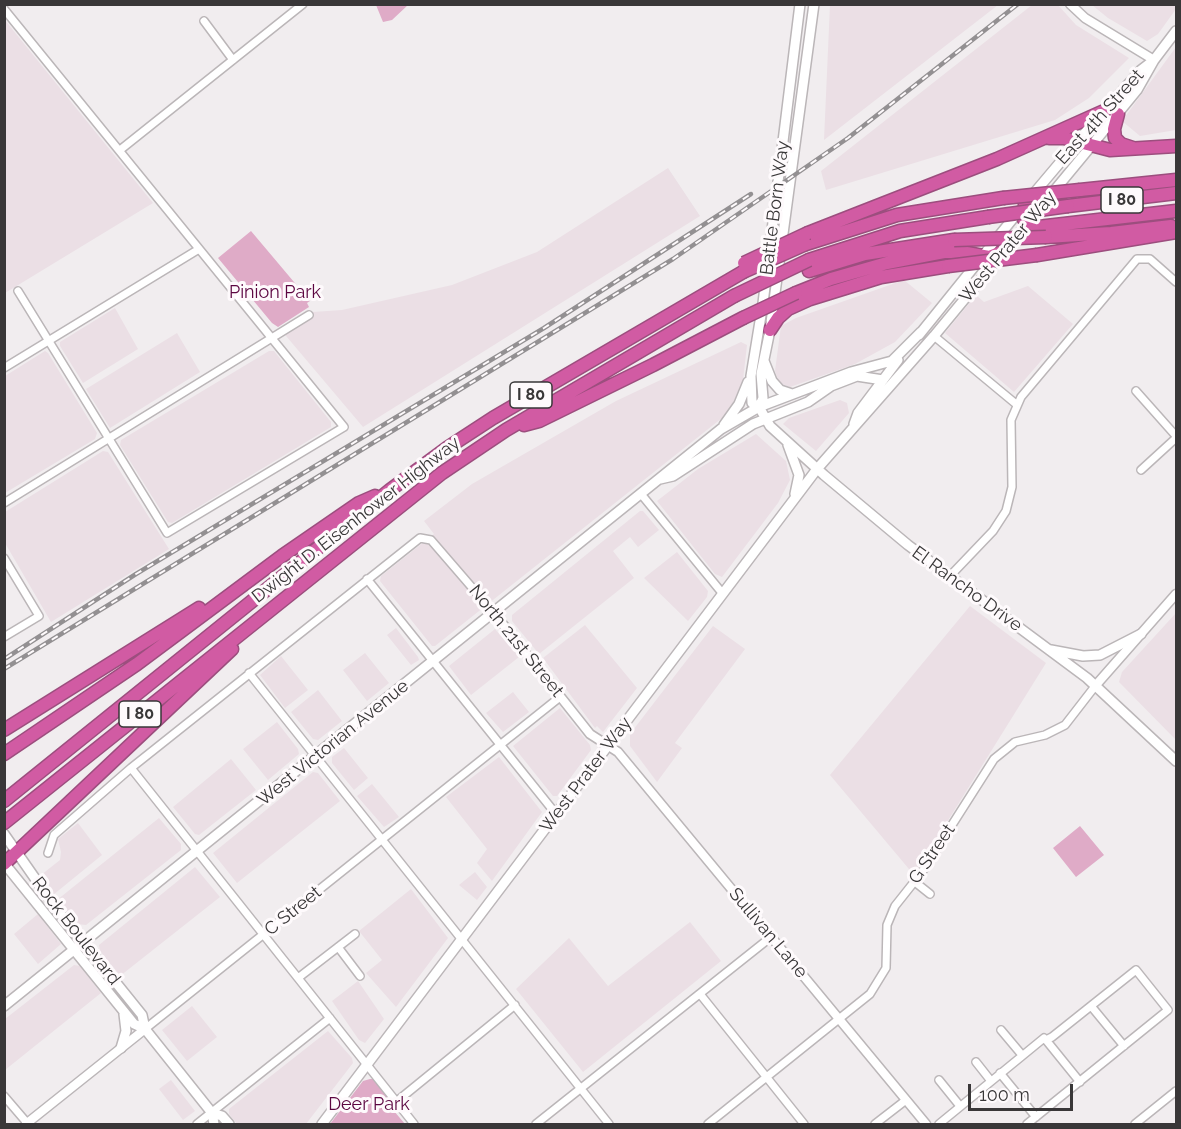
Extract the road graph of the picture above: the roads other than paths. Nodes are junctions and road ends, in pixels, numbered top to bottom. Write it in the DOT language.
graph roads {
  1 [pos="303,4"];
  2 [pos="800,4"];
  3 [pos="814,4"];
  4 [pos="1070,4"];
  5 [pos="4,9"];
  6 [pos="204,21"];
  7 [pos="1176,31"];
  8 [pos="233,60"];
  9 [pos="1154,60"];
  10 [pos="1104,111"];
  11 [pos="1118,114"];
  12 [pos="1044,139"];
  13 [pos="1077,142"];
  14 [pos="1092,145"];
  15 [pos="1176,146"];
  16 [pos="1134,148"];
  17 [pos="120,150"];
  18 [pos="1176,180"];
  19 [pos="1176,193"];
  20 [pos="1025,204"];
  21 [pos="1176,211"];
  22 [pos="1028,222"];
  23 [pos="1176,224"];
  24 [pos="1176,232"];
  25 [pos="807,238"];
  26 [pos="199,249"];
  27 [pos="1004,251"];
  28 [pos="930,255"];
  29 [pos="981,257"];
  30 [pos="809,265"];
  31 [pos="966,275"];
  32 [pos="1176,282"];
  33 [pos="18,291"];
  34 [pos="309,315"];
  35 [pos="770,330"];
  36 [pos="921,332"];
  37 [pos="934,336"];
  38 [pos="273,338"];
  39 [pos="49,341"];
  40 [pos="764,360"];
  41 [pos="4,368"];
  42 [pos="904,369"];
  43 [pos="750,376"];
  44 [pos="880,381"];
  45 [pos="1136,391"];
  46 [pos="794,394"];
  47 [pos="1016,404"];
  48 [pos="762,413"];
  49 [pos="853,427"];
  50 [pos="721,429"];
  51 [pos="506,430"];
  52 [pos="1176,437"];
  53 [pos="109,440"];
  54 [pos="787,443"];
  55 [pos="817,469"];
  56 [pos="1142,470"];
  57 [pos="660,479"];
  58 [pos="390,490"];
  59 [pos="641,494"];
  60 [pos="794,499"];
  61 [pos="4,503"];
  62 [pos="4,558"];
  63 [pos="950,576"];
  64 [pos="367,579"];
  65 [pos="235,590"];
  66 [pos="723,594"];
  67 [pos="1176,594"];
  68 [pos="266,612"];
  69 [pos="494,613"];
  70 [pos="1141,634"];
  71 [pos="4,637"];
  72 [pos="1049,649"];
  73 [pos="434,662"];
  74 [pos="249,673"];
  75 [pos="1096,685"];
  76 [pos="560,697"];
  77 [pos="4,730"];
  78 [pos="500,745"];
  79 [pos="608,746"];
  80 [pos="4,754"];
  81 [pos="315,756"];
  82 [pos="1176,761"];
  83 [pos="131,768"];
  84 [pos="5,800"];
  85 [pos="556,814"];
  86 [pos="10,819"];
  87 [pos="4,834"];
  88 [pos="382,840"];
  89 [pos="197,851"];
  90 [pos="48,853"];
  91 [pos="17,855"];
  92 [pos="5,864"];
  93 [pos="915,882"];
  94 [pos="930,894"];
  95 [pos="264,934"];
  96 [pos="355,934"];
  97 [pos="771,937"];
  98 [pos="461,939"];
  99 [pos="84,942"];
  100 [pos="338,948"];
  101 [pos="75,950"];
  102 [pos="360,975"];
  103 [pos="298,978"];
  104 [pos="700,994"];
  105 [pos="514,1005"];
  106 [pos="4,1006"];
  107 [pos="1091,1006"];
  108 [pos="124,1012"];
  109 [pos="330,1018"];
  110 [pos="839,1018"];
  111 [pos="146,1029"];
  112 [pos="1001,1030"];
  113 [pos="1046,1040"];
  114 [pos="1124,1046"];
  115 [pos="121,1048"];
  116 [pos="1022,1055"];
  117 [pos="976,1062"];
  118 [pos="367,1064"];
  119 [pos="1000,1073"];
  120 [pos="766,1078"];
  121 [pos="939,1080"];
  122 [pos="991,1081"];
  123 [pos="1080,1082"];
  124 [pos="580,1088"];
  125 [pos="1176,1091"];
  126 [pos="4,1095"];
  127 [pos="906,1100"];
  128 [pos="396,1102"];
  129 [pos="960,1106"];
  130 [pos="212,1113"];
  131 [pos="1036,1117"];
  132 [pos="27,1124"];
  133 [pos="197,1125"];
  134 [pos="214,1125"];
  135 [pos="229,1125"];
  136 [pos="322,1125"];
  137 [pos="414,1125"];
  138 [pos="536,1125"];
  139 [pos="609,1125"];
  140 [pos="708,1125"];
  141 [pos="804,1125"];
  142 [pos="875,1125"];
  143 [pos="926,1125"];
  144 [pos="939,1125"];
  145 [pos="1028,1125"];
  146 [pos="1135,1125"];
  1 -- 8 [label="street"];
  2 -- 43 [label="main road, Battle Born Way"];
  3 -- 35 [label="main road, Battle Born Way"];
  4 -- 9 [label="street"];
  5 -- 17 [label="street"];
  6 -- 8 [label="street"];
  7 -- 9 [label="main road, East 4th Street"];
  8 -- 17 [label="street"];
  9 -- 10 [label="main road, East 4th Street"];
  9 -- 11 [label="main road, West Prater Way"];
  10 -- 12 [label="highway"];
  10 -- 13 [label="main road, East 4th Street"];
  11 -- 14 [label="main road, West Prater Way"];
  11 -- 16 [label="highway"];
  12 -- 13 [label="highway"];
  12 -- 25 [label="highway"];
  13 -- 14 [label="highway"];
  13 -- 20 [label="main road, East 4th Street"];
  14 -- 16 [label="highway"];
  14 -- 22 [label="main road, West Prater Way"];
  15 -- 16 [label="highway"];
  17 -- 26 [label="street"];
  18 -- 25 [label="highway, Dwight D. Eisenhower Highway / I 80, bridge"];
  19 -- 30 [label="highway, Dwight D. Eisenhower Highway / I 80, bridge"];
  20 -- 22 [label="highway"];
  20 -- 29 [label="main road, West Prater Way"];
  21 -- 22 [label="highway"];
  22 -- 27 [label="main road, West Prater Way"];
  23 -- 30 [label="highway, bridge"];
  24 -- 35 [label="highway, bridge"];
  25 -- 58 [label="highway, Dwight D. Eisenhower Highway / I 80, bridge"];
  26 -- 38 [label="street"];
  26 -- 39 [label="street"];
  27 -- 29 [label="highway"];
  27 -- 37 [label="main road, West Prater Way"];
  28 -- 29 [label="highway"];
  28 -- 31 [label="highway"];
  28 -- 51 [label="highway, bridge"];
  29 -- 31 [label="main road, West Prater Way"];
  30 -- 51 [label="highway, Dwight D. Eisenhower Highway / I 80, bridge"];
  31 -- 36 [label="main road, West Prater Way"];
  32 -- 47 [label="street"];
  33 -- 39 [label="street"];
  34 -- 38 [label="street"];
  35 -- 40 [label="main road, Battle Born Way"];
  36 -- 44 [label="main road, West Prater Way"];
  36 -- 46 [label="main road, West Victorian Avenue"];
  37 -- 42 [label="main road, West Prater Way"];
  37 -- 47 [label="street"];
  38 -- 53 [label="street"];
  38 -- 53 [label="street"];
  39 -- 41 [label="street"];
  39 -- 53 [label="street"];
  40 -- 46 [label="main road"];
  40 -- 48 [label="main road, Battle Born Way"];
  42 -- 44 [label="main road"];
  42 -- 49 [label="main road, West Prater Way"];
  43 -- 48 [label="main road, Battle Born Way"];
  43 -- 50 [label="main road"];
  44 -- 48 [label="main road, West Victorian Avenue"];
  44 -- 49 [label="main road, West Prater Way"];
  45 -- 52 [label="street"];
  46 -- 48 [label="main road, West Victorian Avenue"];
  47 -- 63 [label="street"];
  48 -- 50 [label="main road, West Victorian Avenue"];
  48 -- 54 [label="main road, El Rancho Drive"];
  48 -- 57 [label="main road, West Victorian Avenue"];
  49 -- 55 [label="main road, West Prater Way"];
  50 -- 57 [label="main road, West Victorian Avenue"];
  51 -- 68 [label="highway, Dwight D. Eisenhower Highway / I 80"];
  52 -- 56 [label="street"];
  53 -- 61 [label="street"];
  54 -- 55 [label="main road, El Rancho Drive"];
  54 -- 60 [label="main road"];
  55 -- 60 [label="main road, West Prater Way"];
  55 -- 63 [label="main road, El Rancho Drive"];
  57 -- 59 [label="main road, West Victorian Avenue"];
  58 -- 65 [label="highway"];
  58 -- 84 [label="highway, Dwight D. Eisenhower Highway / I 80"];
  59 -- 66 [label="street"];
  59 -- 69 [label="main road, West Victorian Avenue"];
  60 -- 66 [label="main road, West Prater Way"];
  62 -- 71 [label="street"];
  63 -- 72 [label="main road, El Rancho Drive"];
  64 -- 69 [label="street, North 21st Street"];
  64 -- 73 [label="street"];
  64 -- 74 [label="street"];
  65 -- 77 [label="highway"];
  65 -- 80 [label="highway"];
  66 -- 79 [label="main road, West Prater Way"];
  67 -- 70 [label="street, G Street"];
  68 -- 86 [label="highway, Dwight D. Eisenhower Highway / I 80"];
  68 -- 91 [label="highway"];
  69 -- 73 [label="main road, West Victorian Avenue"];
  69 -- 76 [label="street, North 21st Street"];
  70 -- 72 [label="main road"];
  70 -- 75 [label="street, G Street"];
  72 -- 75 [label="main road, El Rancho Drive"];
  73 -- 78 [label="street"];
  73 -- 81 [label="main road, West Victorian Avenue"];
  74 -- 81 [label="street"];
  74 -- 83 [label="street"];
  75 -- 82 [label="main road, El Rancho Drive"];
  75 -- 93 [label="street, G Street"];
  76 -- 78 [label="street, C Street"];
  76 -- 79 [label="street, North 21st Street"];
  78 -- 85 [label="street"];
  78 -- 88 [label="street, C Street"];
  79 -- 85 [label="main road, West Prater Way"];
  79 -- 97 [label="street, Sullivan Lane"];
  81 -- 88 [label="street"];
  81 -- 89 [label="main road, West Victorian Avenue"];
  83 -- 89 [label="street"];
  83 -- 90 [label="street"];
  85 -- 98 [label="main road, West Prater Way"];
  87 -- 91 [label="main road, Rock Boulevard"];
  88 -- 95 [label="street, C Street"];
  88 -- 98 [label="street"];
  89 -- 95 [label="street"];
  89 -- 99 [label="main road, West Victorian Avenue"];
  91 -- 92 [label="highway"];
  91 -- 99 [label="main road, Rock Boulevard"];
  92 -- 101 [label="main road, Rock Boulevard"];
  93 -- 94 [label="street"];
  93 -- 110 [label="street, G Street"];
  95 -- 103 [label="street"];
  95 -- 111 [label="street, C Street"];
  96 -- 100 [label="street"];
  97 -- 104 [label="street"];
  97 -- 110 [label="street, Sullivan Lane"];
  98 -- 105 [label="street"];
  98 -- 118 [label="main road, West Prater Way"];
  99 -- 101 [label="main road, West Victorian Avenue"];
  99 -- 111 [label="main road, Rock Boulevard"];
  100 -- 102 [label="street"];
  100 -- 103 [label="street"];
  101 -- 106 [label="main road, West Victorian Avenue"];
  101 -- 108 [label="main road, Rock Boulevard"];
  103 -- 109 [label="street"];
  104 -- 120 [label="street"];
  104 -- 124 [label="street"];
  105 -- 124 [label="street"];
  105 -- 128 [label="street"];
  107 -- 113 [label="street"];
  107 -- 114 [label="street"];
  107 -- 114 [label="street"];
  108 -- 111 [label="main road, Rock Boulevard"];
  108 -- 115 [label="main road"];
  109 -- 118 [label="street"];
  109 -- 130 [label="street"];
  110 -- 120 [label="street, G Street"];
  110 -- 127 [label="street, Sullivan Lane"];
  111 -- 115 [label="street, C Street"];
  111 -- 130 [label="main road, Rock Boulevard"];
  112 -- 116 [label="street"];
  113 -- 116 [label="street"];
  113 -- 123 [label="street"];
  114 -- 123 [label="street"];
  115 -- 132 [label="street, C Street"];
  116 -- 119 [label="street"];
  117 -- 122 [label="street"];
  118 -- 128 [label="street"];
  118 -- 136 [label="main road, West Prater Way"];
  119 -- 122 [label="street"];
  119 -- 131 [label="street"];
  120 -- 140 [label="street, G Street"];
  120 -- 141 [label="street"];
  121 -- 129 [label="street"];
  122 -- 129 [label="street"];
  123 -- 131 [label="street"];
  124 -- 138 [label="street"];
  124 -- 139 [label="street"];
  125 -- 146 [label="street"];
  126 -- 132 [label="street"];
  127 -- 142 [label="street"];
  127 -- 143 [label="street, Sullivan Lane"];
  128 -- 137 [label="street"];
  129 -- 144 [label="street"];
  130 -- 133 [label="street"];
  130 -- 134 [label="main road, Rock Boulevard"];
  130 -- 135 [label="main road, Rock Boulevard"];
  131 -- 145 [label="street"];
}
